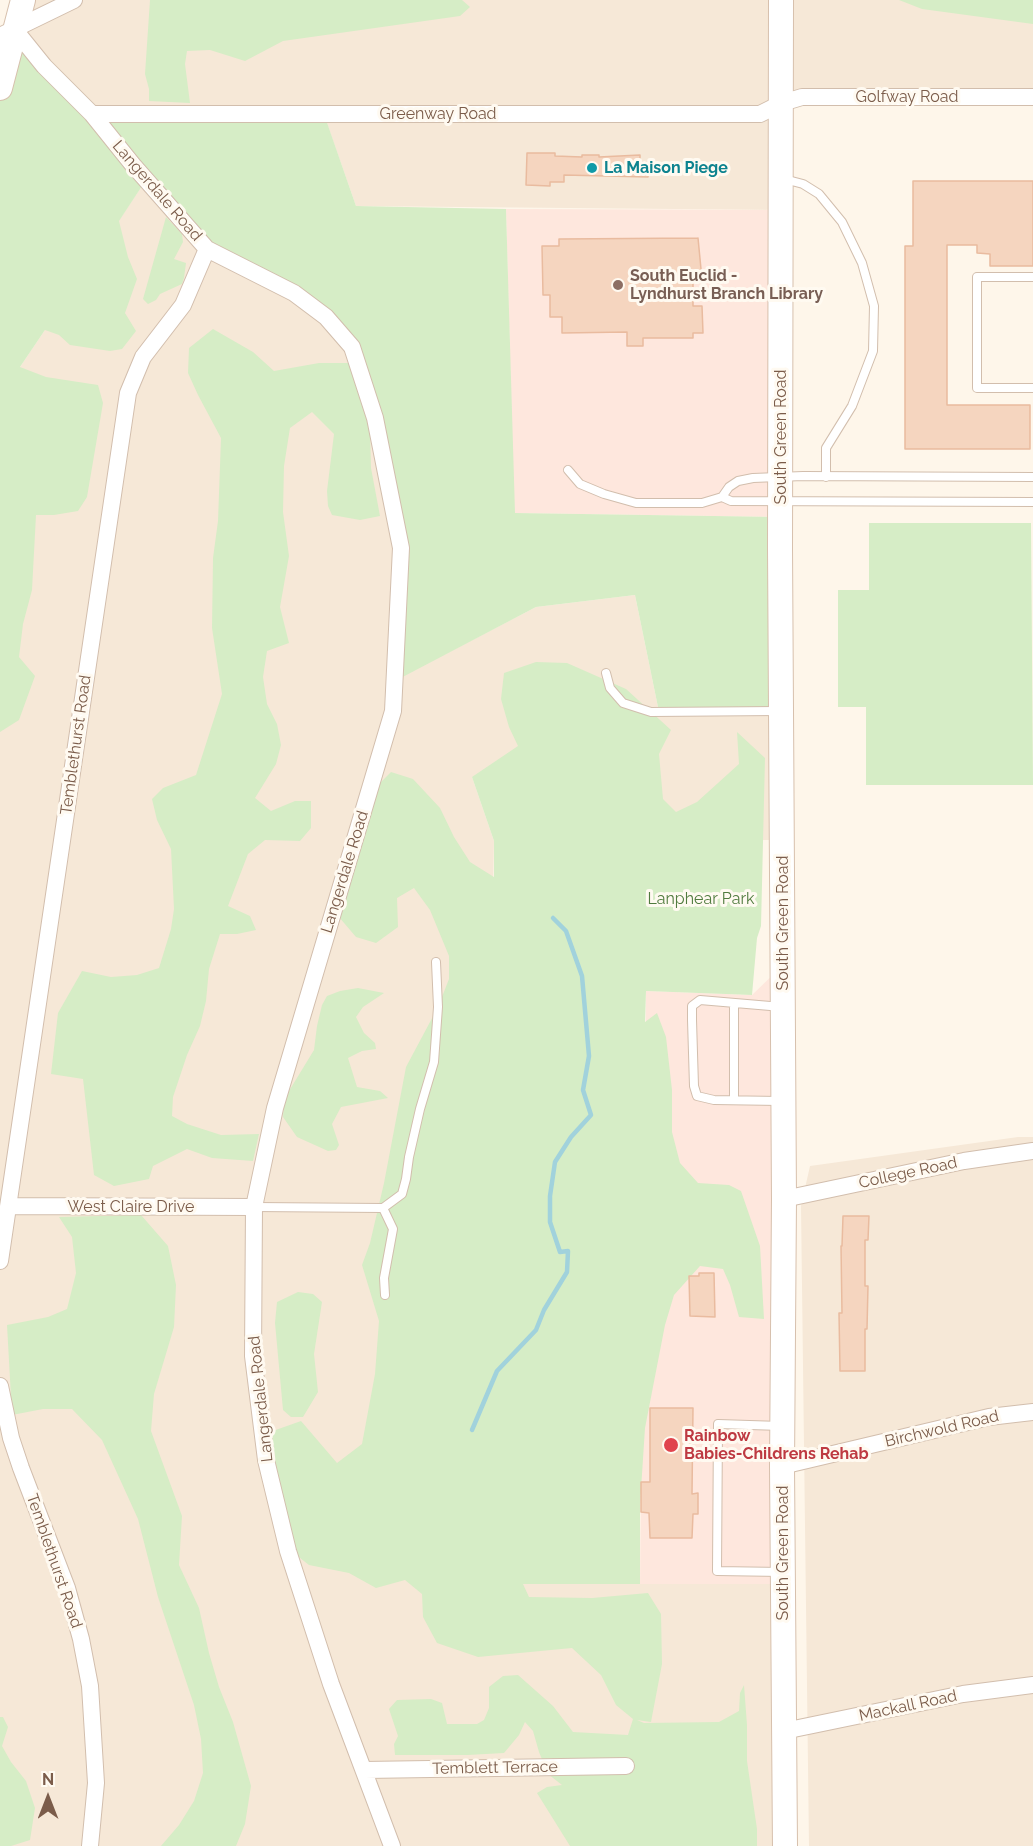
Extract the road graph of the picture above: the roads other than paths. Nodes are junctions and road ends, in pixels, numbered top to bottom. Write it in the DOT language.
graph roads {
  1 [pos="23,0"];
  2 [pos="74,0"];
  3 [pos="781,0"];
  4 [pos="7,33"];
  5 [pos="0,88"];
  6 [pos="1033,97"];
  7 [pos="782,103"];
  8 [pos="92,114"];
  9 [pos="781,178"];
  10 [pos="207,249"];
  11 [pos="1033,277"];
  12 [pos="1033,388"];
  13 [pos="568,470"];
  14 [pos="826,477"];
  15 [pos="1033,477"];
  16 [pos="780,489"];
  17 [pos="722,497"];
  18 [pos="1033,502"];
  19 [pos="606,674"];
  20 [pos="781,711"];
  21 [pos="436,962"];
  22 [pos="734,1002"];
  23 [pos="783,1007"];
  24 [pos="734,1100"];
  25 [pos="784,1101"];
  26 [pos="1033,1151"];
  27 [pos="784,1199"];
  28 [pos="8,1206"];
  29 [pos="254,1207"];
  30 [pos="383,1208"];
  31 [pos="0,1261"];
  32 [pos="385,1295"];
  33 [pos="0,1386"];
  34 [pos="1033,1412"];
  35 [pos="782,1426"];
  36 [pos="782,1466"];
  37 [pos="783,1572"];
  38 [pos="1033,1685"];
  39 [pos="784,1731"];
  40 [pos="626,1766"];
  41 [pos="365,1770"];
  42 [pos="90,1846"];
  43 [pos="392,1846"];
  44 [pos="785,1846"];
  1 -- 4 [label="main road"];
  2 -- 4 [label="street"];
  3 -- 7 [label="main road, South Green Road"];
  4 -- 5 [label="main road"];
  4 -- 8 [label="street, Langerdale Road"];
  6 -- 7 [label="street, Golfway Road"];
  7 -- 8 [label="street, Greenway Road"];
  7 -- 9 [label="main road, South Green Road"];
  8 -- 10 [label="street, Langerdale Road"];
  9 -- 14 [label="lane"];
  9 -- 16 [label="main road, South Green Road"];
  10 -- 28 [label="street, Temblethurst Road"];
  10 -- 29 [label="street, Langerdale Road"];
  11 -- 12 [label="lane"];
  13 -- 17 [label="lane"];
  14 -- 15 [label="lane"];
  14 -- 16 [label="lane"];
  16 -- 17 [label="lane"];
  16 -- 17 [label="lane"];
  16 -- 18 [label="lane"];
  16 -- 20 [label="main road, South Green Road"];
  19 -- 20 [label="lane"];
  20 -- 23 [label="main road, South Green Road"];
  21 -- 30 [label="lane"];
  22 -- 23 [label="lane"];
  22 -- 24 [label="lane"];
  22 -- 24 [label="lane"];
  23 -- 25 [label="main road, South Green Road"];
  24 -- 25 [label="lane"];
  25 -- 27 [label="main road, South Green Road"];
  26 -- 27 [label="street, College Road"];
  27 -- 35 [label="main road, South Green Road"];
  28 -- 29 [label="street, West Claire Drive"];
  28 -- 31 [label="street, Temblethurst Road"];
  29 -- 30 [label="lane"];
  29 -- 41 [label="street, Langerdale Road"];
  30 -- 32 [label="lane"];
  33 -- 42 [label="street, Temblethurst Road"];
  34 -- 36 [label="street, Birchwold Road"];
  35 -- 36 [label="main road, South Green Road"];
  35 -- 37 [label="lane"];
  36 -- 37 [label="main road, South Green Road"];
  37 -- 39 [label="main road, South Green Road"];
  38 -- 39 [label="street, Mackall Road"];
  39 -- 44 [label="main road, South Green Road"];
  40 -- 41 [label="street, Temblett Terrace"];
  41 -- 43 [label="street, Langerdale Road"];
}
